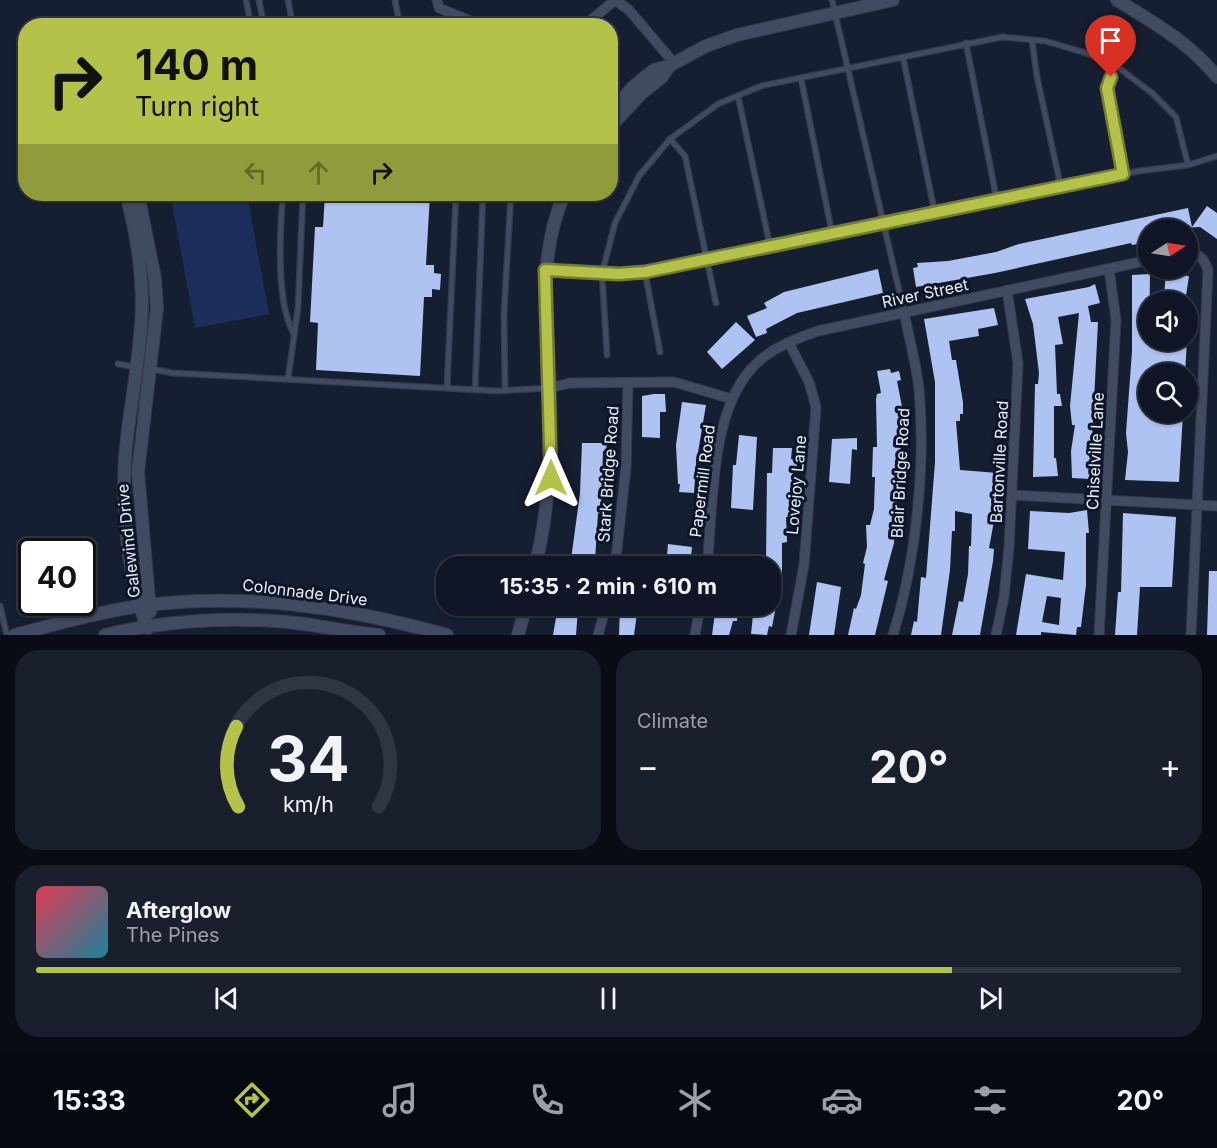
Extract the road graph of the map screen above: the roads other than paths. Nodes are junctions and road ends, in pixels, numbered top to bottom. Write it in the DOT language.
graph roads {
  1 [pos="246,0"];
  2 [pos="259,0"];
  3 [pos="288,0"];
  4 [pos="394,0"];
  5 [pos="437,0"];
  6 [pos="615,0"];
  7 [pos="832,0"];
  8 [pos="893,0"];
  9 [pos="1117,0"];
  10 [pos="836,13"];
  11 [pos="249,18"];
  12 [pos="262,18"];
  13 [pos="291,18"];
  14 [pos="398,18"];
  15 [pos="459,18"];
  16 [pos="594,18"];
  17 [pos="1032,40"];
  18 [pos="966,43"];
  19 [pos="903,57"];
  20 [pos="671,65"];
  21 [pos="1115,65"];
  22 [pos="847,69"];
  23 [pos="1217,77"];
  24 [pos="801,78"];
  25 [pos="738,96"];
  26 [pos="618,103"];
  27 [pos="618,118"];
  28 [pos="670,140"];
  29 [pos="1217,156"];
  30 [pos="1188,165"];
  31 [pos="1123,174"];
  32 [pos="1060,188"];
  33 [pos="127,201"];
  34 [pos="139,201"];
  35 [pos="283,201"];
  36 [pos="303,201"];
  37 [pos="456,201"];
  38 [pos="483,201"];
  39 [pos="511,201"];
  40 [pos="561,201"];
  41 [pos="997,201"];
  42 [pos="935,214"];
  43 [pos="884,223"];
  44 [pos="832,233"];
  45 [pos="770,246"];
  46 [pos="1198,254"];
  47 [pos="707,260"];
  48 [pos="1138,262"];
  49 [pos="1109,269"];
  50 [pos="545,270"];
  51 [pos="645,272"];
  52 [pos="602,273"];
  53 [pos="1007,290"];
  54 [pos="716,303"];
  55 [pos="904,312"];
  56 [pos="293,332"];
  57 [pos="789,343"];
  58 [pos="660,352"];
  59 [pos="607,355"];
  60 [pos="118,364"];
  61 [pos="137,367"];
  62 [pos="151,369"];
  63 [pos="288,379"];
  64 [pos="628,383"];
  65 [pos="550,387"];
  66 [pos="447,388"];
  67 [pos="475,390"];
  68 [pos="506,390"];
  69 [pos="732,399"];
  70 [pos="1012,495"];
  71 [pos="1108,500"];
  72 [pos="1197,505"];
  73 [pos="1217,506"];
  74 [pos="538,556"];
  75 [pos="616,556"];
  76 [pos="708,556"];
  77 [pos="0,606"];
  78 [pos="145,606"];
  79 [pos="523,616"];
  80 [pos="603,616"];
  81 [pos="698,616"];
  82 [pos="148,631"];
  83 [pos="7,635"];
  84 [pos="15,635"];
  85 [pos="105,635"];
  86 [pos="378,635"];
  87 [pos="447,635"];
  88 [pos="518,635"];
  89 [pos="598,635"];
  90 [pos="695,635"];
  91 [pos="791,635"];
  92 [pos="893,635"];
  93 [pos="996,635"];
  94 [pos="1099,635"];
  95 [pos="1191,635"];
  1 -- 11 [label="lane"];
  2 -- 12 [label="lane"];
  3 -- 13 [label="lane"];
  4 -- 14 [label="lane"];
  5 -- 15 [label="street"];
  6 -- 16 [label="street"];
  6 -- 20 [label="street"];
  7 -- 10 [label="lane"];
  8 -- 10 [label="street"];
  9 -- 23 [label="street"];
  10 -- 20 [label="street"];
  10 -- 22 [label="lane"];
  17 -- 18 [label="lane"];
  17 -- 21 [label="lane"];
  17 -- 32 [label="lane"];
  18 -- 19 [label="lane"];
  18 -- 41 [label="lane"];
  19 -- 22 [label="lane"];
  19 -- 42 [label="lane"];
  20 -- 26 [label="street"];
  20 -- 27 [label="street"];
  21 -- 30 [label="lane"];
  21 -- 31 [label="lane"];
  22 -- 24 [label="lane"];
  22 -- 43 [label="lane"];
  24 -- 25 [label="lane"];
  24 -- 44 [label="lane"];
  25 -- 28 [label="lane"];
  25 -- 45 [label="lane"];
  28 -- 47 [label="lane"];
  28 -- 52 [label="lane"];
  29 -- 30 [label="lane"];
  30 -- 31 [label="lane"];
  31 -- 32 [label="lane"];
  32 -- 41 [label="lane"];
  33 -- 61 [label="street, Galewind Drive"];
  34 -- 62 [label="street, Galewind Drive"];
  35 -- 56 [label="lane"];
  36 -- 56 [label="lane"];
  37 -- 66 [label="lane"];
  38 -- 67 [label="lane"];
  39 -- 68 [label="lane"];
  40 -- 50 [label="street"];
  41 -- 42 [label="lane"];
  42 -- 43 [label="lane"];
  43 -- 44 [label="lane"];
  43 -- 55 [label="lane"];
  44 -- 45 [label="lane"];
  45 -- 47 [label="lane"];
  46 -- 72 [label="street"];
  47 -- 51 [label="lane"];
  47 -- 54 [label="lane"];
  48 -- 49 [label="street, River Street"];
  49 -- 53 [label="street, River Street"];
  49 -- 71 [label="street, Chiselville Lane"];
  50 -- 52 [label="lane"];
  50 -- 65 [label="street"];
  51 -- 52 [label="lane"];
  51 -- 58 [label="lane"];
  52 -- 59 [label="lane"];
  53 -- 55 [label="street, River Street"];
  53 -- 70 [label="street, Bartonville Road"];
  55 -- 57 [label="street, River Street"];
  55 -- 92 [label="street, Blair Bridge Road"];
  56 -- 63 [label="lane"];
  57 -- 69 [label="street, River Street"];
  57 -- 91 [label="street, Lovejoy Lane"];
  60 -- 61 [label="lane"];
  61 -- 62 [label="lane"];
  61 -- 78 [label="street, Galewind Drive"];
  62 -- 63 [label="lane"];
  62 -- 78 [label="street, Galewind Drive"];
  63 -- 66 [label="lane"];
  64 -- 65 [label="street"];
  64 -- 69 [label="street"];
  64 -- 75 [label="street, Stark Bridge Road"];
  65 -- 68 [label="lane"];
  65 -- 74 [label="street"];
  66 -- 67 [label="lane"];
  67 -- 68 [label="lane"];
  69 -- 76 [label="street, Papermill Road"];
  70 -- 71 [label="street"];
  70 -- 93 [label="street, Bartonville Road"];
  71 -- 72 [label="street"];
  71 -- 94 [label="street, Chiselville Lane"];
  72 -- 73 [label="street"];
  72 -- 95 [label="street"];
  77 -- 83 [label="lane"];
  78 -- 82 [label="street, Galewind Drive"];
  78 -- 84 [label="street, Colonnade Drive"];
  78 -- 87 [label="street, Colonnade Drive"];
  79 -- 88 [label="street"];
  80 -- 89 [label="street"];
  81 -- 90 [label="street"];
  82 -- 85 [label="street, Colonnade Drive"];
  82 -- 86 [label="street, Colonnade Drive"];
}
